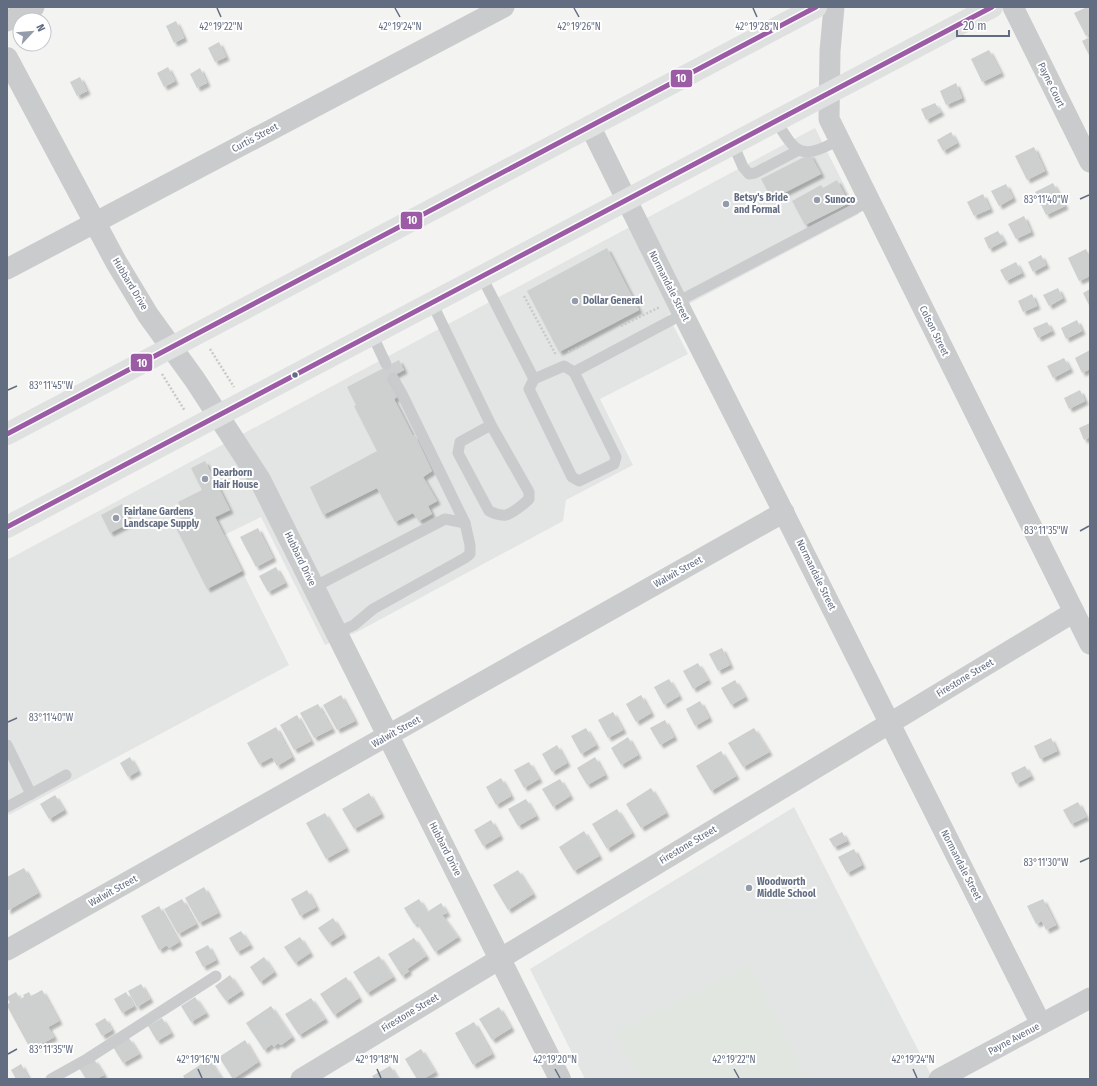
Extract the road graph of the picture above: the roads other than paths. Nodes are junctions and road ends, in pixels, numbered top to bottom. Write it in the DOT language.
graph roads {
  1 [pos="34,7"];
  2 [pos="504,7"];
  3 [pos="816,7"];
  4 [pos="834,7"];
  5 [pos="992,7"];
  6 [pos="1013,7"];
  7 [pos="7,21"];
  8 [pos="7,58"];
  9 [pos="828,93"];
  10 [pos="776,121"];
  11 [pos="590,126"];
  12 [pos="839,140"];
  13 [pos="733,144"];
  14 [pos="799,150"];
  15 [pos="1090,162"];
  16 [pos="626,200"];
  17 [pos="870,202"];
  18 [pos="95,223"];
  19 [pos="7,269"];
  20 [pos="482,277"];
  21 [pos="432,303"];
  22 [pos="674,307"];
  23 [pos="372,334"];
  24 [pos="171,347"];
  25 [pos="386,364"];
  26 [pos="574,372"];
  27 [pos="393,378"];
  28 [pos="534,379"];
  29 [pos="218,416"];
  30 [pos="491,424"];
  31 [pos="7,434"];
  32 [pos="784,512"];
  33 [pos="465,523"];
  34 [pos="7,528"];
  35 [pos="314,587"];
  36 [pos="1074,612"];
  37 [pos="337,634"];
  38 [pos="1090,644"];
  39 [pos="890,723"];
  40 [pos="388,736"];
  41 [pos="7,746"];
  42 [pos="66,775"];
  43 [pos="31,794"];
  44 [pos="7,807"];
  45 [pos="7,950"];
  46 [pos="500,959"];
  47 [pos="216,976"];
  48 [pos="1090,998"];
  49 [pos="1042,1024"];
  50 [pos="51,1079"];
  51 [pos="301,1079"];
  52 [pos="560,1079"];
  53 [pos="939,1079"];
  1 -- 7 [label="street"];
  2 -- 18 [label="street, Curtis Street"];
  3 -- 11 [label="main road"];
  4 -- 9 [label="street, Colson Street"];
  5 -- 9 [label="main road"];
  6 -- 15 [label="street, Payne Court"];
  8 -- 18 [label="street, Hubbard Drive"];
  9 -- 10 [label="main road"];
  9 -- 12 [label="street, Colson Street"];
  10 -- 13 [label="main road"];
  10 -- 14 [label="lane"];
  11 -- 16 [label="street, Normandale Street"];
  11 -- 24 [label="main road"];
  12 -- 14 [label="lane"];
  12 -- 17 [label="street, Colson Street"];
  13 -- 14 [label="lane"];
  13 -- 16 [label="main road"];
  16 -- 20 [label="main road"];
  16 -- 22 [label="street, Normandale Street"];
  17 -- 22 [label="lane"];
  17 -- 36 [label="street, Colson Street"];
  18 -- 19 [label="street, Curtis Street"];
  18 -- 24 [label="street, Hubbard Drive"];
  20 -- 21 [label="main road"];
  20 -- 28 [label="lane"];
  21 -- 23 [label="main road"];
  21 -- 30 [label="lane"];
  22 -- 26 [label="lane"];
  22 -- 32 [label="street, Normandale Street"];
  23 -- 25 [label="lane"];
  23 -- 29 [label="main road"];
  24 -- 29 [label="street, Hubbard Drive"];
  24 -- 31 [label="main road"];
  26 -- 28 [label="lane"];
  26 -- 28 [label="lane"];
  27 -- 33 [label="lane"];
  29 -- 34 [label="main road"];
  29 -- 35 [label="street, Hubbard Drive"];
  30 -- 30 [label="lane"];
  32 -- 39 [label="street, Normandale Street"];
  32 -- 40 [label="street, Walwit Street"];
  33 -- 35 [label="lane"];
  33 -- 37 [label="lane"];
  35 -- 37 [label="street, Hubbard Drive"];
  36 -- 38 [label="street, Colson Street"];
  36 -- 39 [label="street, Firestone Street"];
  37 -- 40 [label="street, Hubbard Drive"];
  39 -- 46 [label="street, Firestone Street"];
  39 -- 49 [label="street, Normandale Street"];
  40 -- 45 [label="street, Walwit Street"];
  40 -- 46 [label="street, Hubbard Drive"];
  41 -- 43 [label="lane"];
  42 -- 43 [label="lane"];
  43 -- 44 [label="lane"];
  46 -- 51 [label="street, Firestone Street"];
  46 -- 52 [label="street, Hubbard Drive"];
  47 -- 50 [label="lane"];
  48 -- 49 [label="street, Payne Avenue"];
  49 -- 53 [label="street, Payne Avenue"];
}
